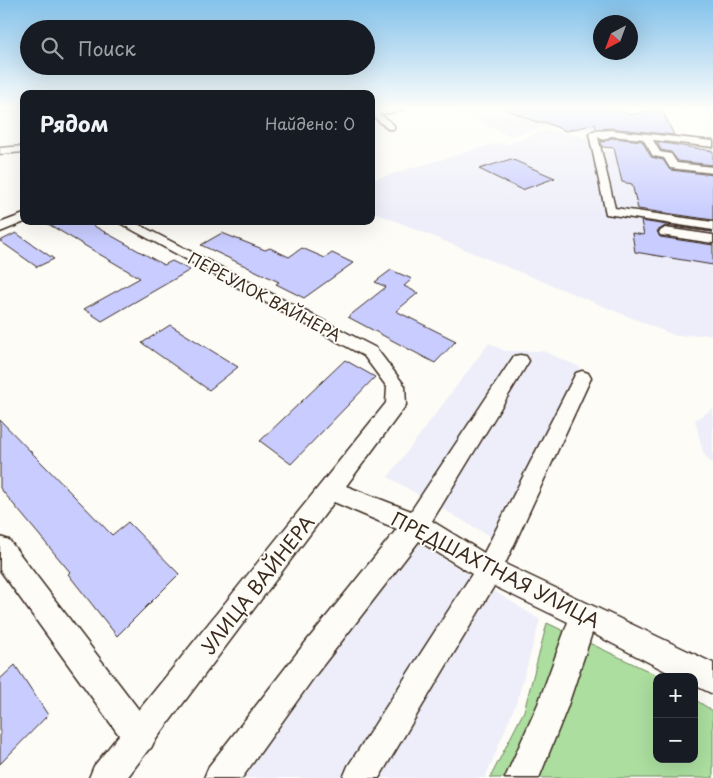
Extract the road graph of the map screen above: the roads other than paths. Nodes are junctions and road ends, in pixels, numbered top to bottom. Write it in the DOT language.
graph roads {
  1 [pos="595,143"];
  2 [pos="650,143"];
  3 [pos="20,150"];
  4 [pos="0,152"];
  5 [pos="713,170"];
  6 [pos="20,220"];
  7 [pos="130,225"];
  8 [pos="626,225"];
  9 [pos="713,226"];
  10 [pos="0,228"];
  11 [pos="713,240"];
  12 [pos="520,361"];
  13 [pos="582,378"];
  14 [pos="396,386"];
  15 [pos="330,490"];
  16 [pos="416,525"];
  17 [pos="0,549"];
  18 [pos="489,570"];
  19 [pos="584,614"];
  20 [pos="713,679"];
  21 [pos="140,737"];
  22 [pos="106,778"];
  23 [pos="221,778"];
  24 [pos="360,778"];
  25 [pos="522,778"];
  1 -- 9 [label="street"];
  2 -- 5 [label="street"];
  3 -- 4 [label="street"];
  6 -- 10 [label="street"];
  7 -- 14 [label="street, ПЕРЕУЛОК ВАЙНЕРА"];
  8 -- 11 [label="street"];
  12 -- 16 [label="street"];
  13 -- 18 [label="lane"];
  14 -- 15 [label="street, УЛИЦА ВАЙНЕРА"];
  15 -- 16 [label="street, ПРЕДШАХТНАЯ УЛИЦА"];
  15 -- 21 [label="street, УЛИЦА ВАЙНЕРА"];
  16 -- 18 [label="street, ПРЕДШАХТНАЯ УЛИЦА"];
  16 -- 23 [label="street"];
  17 -- 21 [label="street"];
  18 -- 19 [label="street, ПРЕДШАХТНАЯ УЛИЦА"];
  18 -- 24 [label="street"];
  19 -- 20 [label="street, ПРЕДШАХТНАЯ УЛИЦА"];
  19 -- 25 [label="street"];
  21 -- 22 [label="street, УЛИЦА ВАЙНЕРА"];
}
